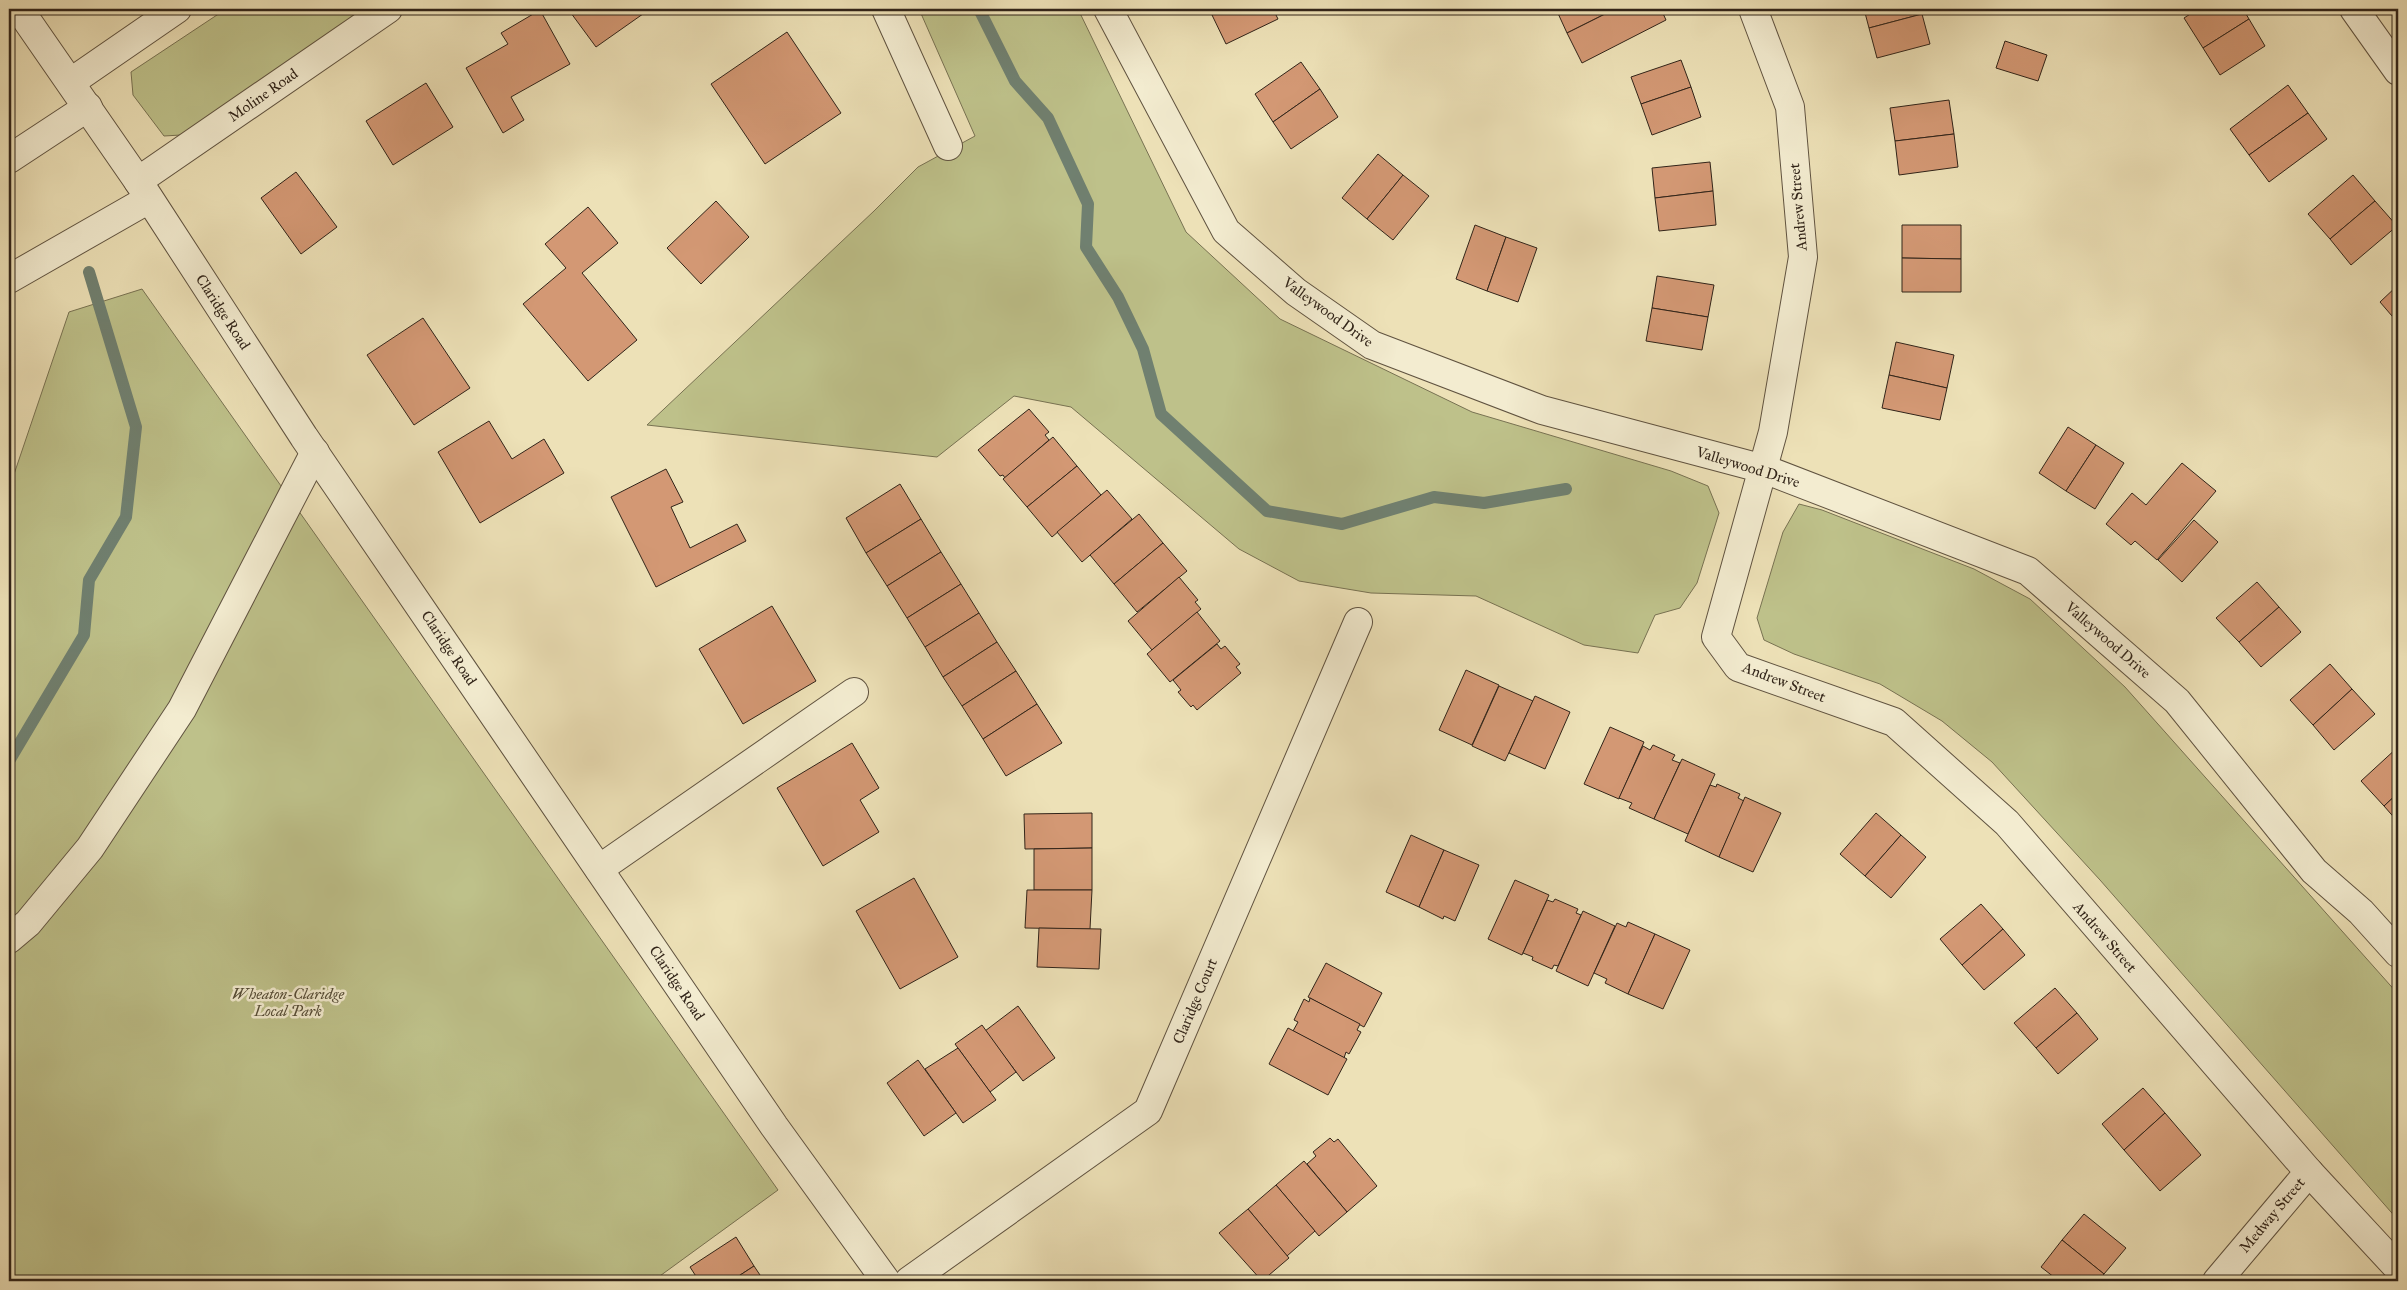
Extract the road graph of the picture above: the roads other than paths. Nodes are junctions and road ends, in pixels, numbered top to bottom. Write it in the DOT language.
graph roads {
  1 [pos="19,9"];
  2 [pos="177,9"];
  3 [pos="388,9"];
  4 [pos="886,9"];
  5 [pos="1108,9"];
  6 [pos="1753,9"];
  7 [pos="2354,9"];
  8 [pos="2398,71"];
  9 [pos="71,82"];
  10 [pos="88,107"];
  11 [pos="948,146"];
  12 [pos="9,159"];
  13 [pos="144,190"];
  14 [pos="9,279"];
  15 [pos="315,452"];
  16 [pos="1764,469"];
  17 [pos="1358,622"];
  18 [pos="854,692"];
  19 [pos="599,869"];
  20 [pos="9,939"];
  21 [pos="2398,952"];
  22 [pos="2309,1172"];
  23 [pos="2398,1268"];
  24 [pos="886,1281"];
  25 [pos="910,1281"];
  26 [pos="2217,1281"];
  1 -- 9 [label="street, Claridge Road"];
  2 -- 9 [label="street"];
  3 -- 13 [label="street, Moline Road"];
  4 -- 11 [label="street"];
  5 -- 16 [label="street, Valleywood Drive"];
  6 -- 16 [label="street, Andrew Street"];
  7 -- 8 [label="street"];
  9 -- 10 [label="street, Claridge Road"];
  10 -- 12 [label="street"];
  10 -- 13 [label="street, Claridge Road"];
  13 -- 14 [label="street, Moline Road"];
  13 -- 15 [label="street, Claridge Road"];
  15 -- 19 [label="street, Claridge Road"];
  15 -- 20 [label="street"];
  16 -- 21 [label="street, Valleywood Drive"];
  16 -- 22 [label="street, Andrew Street"];
  17 -- 25 [label="street, Claridge Court"];
  18 -- 19 [label="street"];
  19 -- 24 [label="street, Claridge Road"];
  22 -- 23 [label="street"];
  22 -- 26 [label="street, Medway Street"];
}
